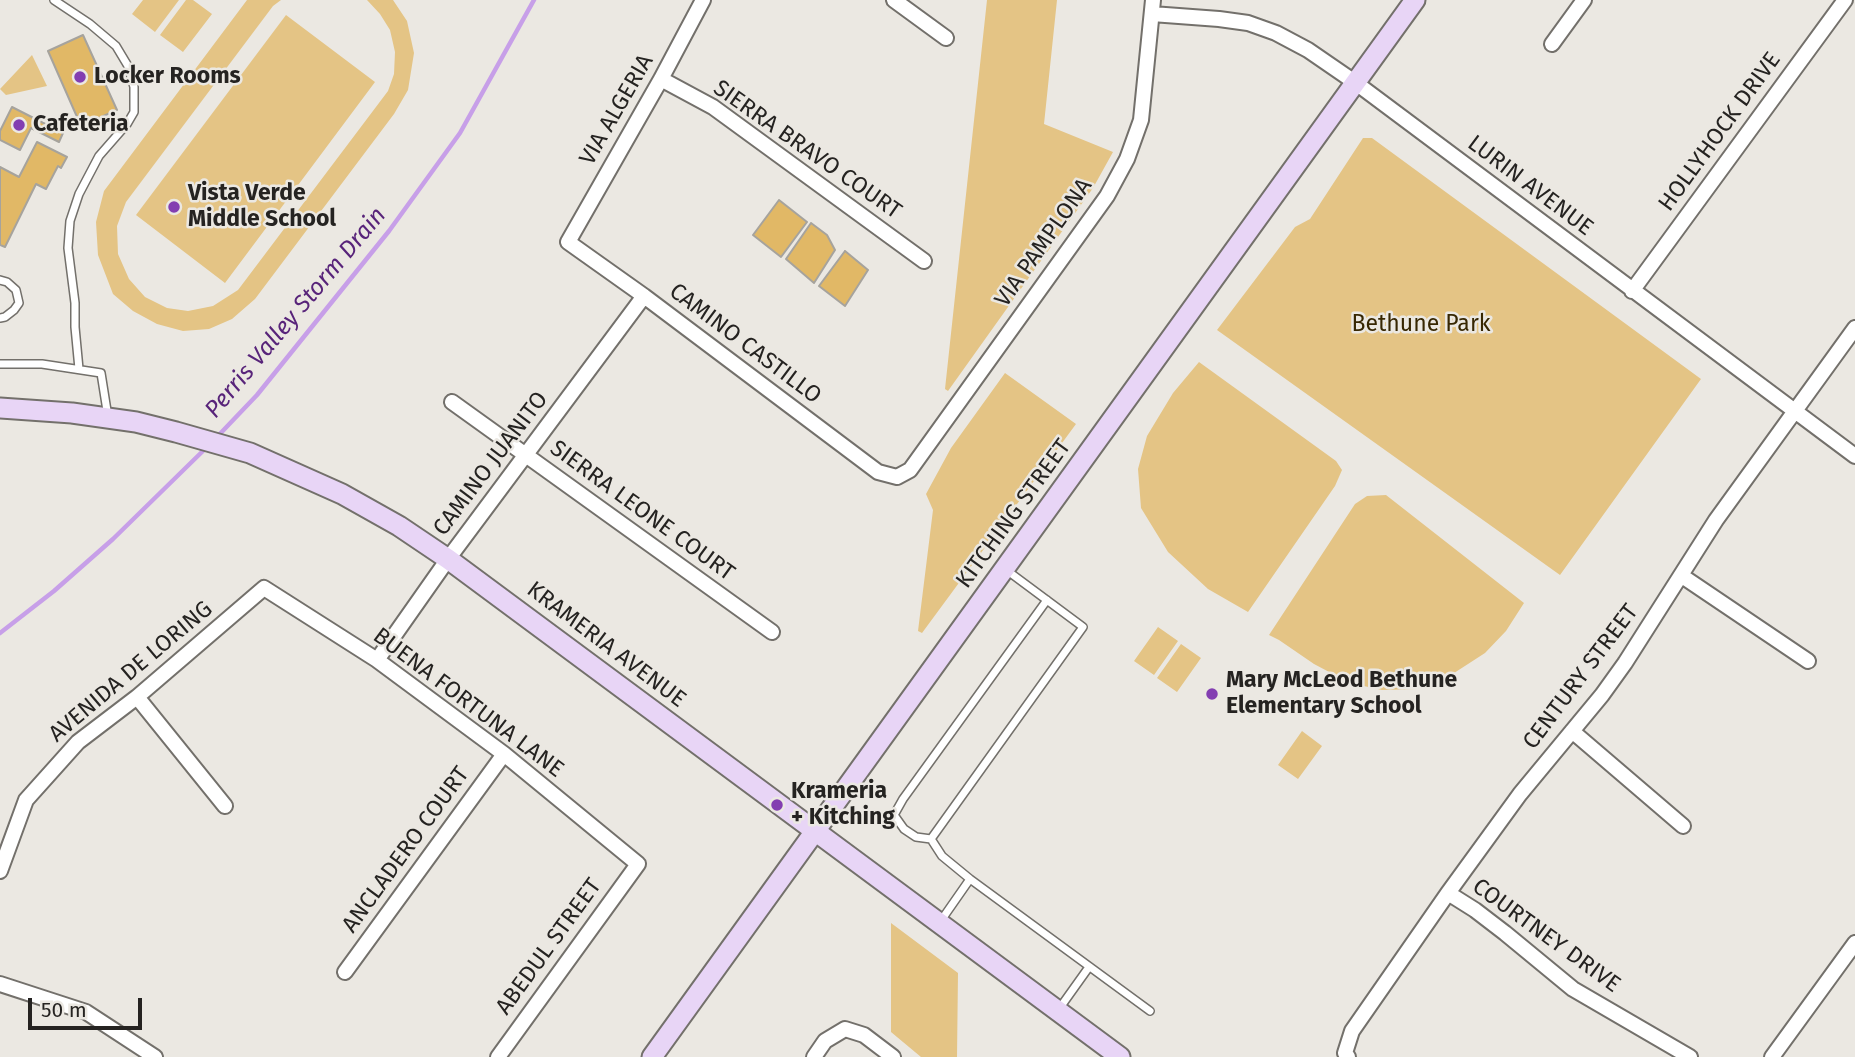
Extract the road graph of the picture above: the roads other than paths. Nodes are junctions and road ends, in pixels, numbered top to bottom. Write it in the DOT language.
graph roads {
  1 [pos="54,0"];
  2 [pos="703,0"];
  3 [pos="894,0"];
  4 [pos="1415,0"];
  5 [pos="1584,0"];
  6 [pos="1845,0"];
  7 [pos="1153,7"];
  8 [pos="946,38"];
  9 [pos="1552,44"];
  10 [pos="661,79"];
  11 [pos="1356,83"];
  12 [pos="568,242"];
  13 [pos="924,261"];
  14 [pos="0,280"];
  15 [pos="1632,291"];
  16 [pos="644,296"];
  17 [pos="0,318"];
  18 [pos="1855,328"];
  19 [pos="0,363"];
  20 [pos="79,369"];
  21 [pos="452,402"];
  22 [pos="0,408"];
  23 [pos="1795,411"];
  24 [pos="108,418"];
  25 [pos="526,455"];
  26 [pos="1855,456"];
  27 [pos="897,477"];
  28 [pos="448,559"];
  29 [pos="1004,569"];
  30 [pos="1682,576"];
  31 [pos="264,588"];
  32 [pos="1047,600"];
  33 [pos="772,632"];
  34 [pos="377,660"];
  35 [pos="1808,661"];
  36 [pos="137,697"];
  37 [pos="1572,731"];
  38 [pos="504,754"];
  39 [pos="225,806"];
  40 [pos="1684,826"];
  41 [pos="814,831"];
  42 [pos="931,839"];
  43 [pos="638,864"];
  44 [pos="0,871"];
  45 [pos="970,879"];
  46 [pos="1448,893"];
  47 [pos="939,923"];
  48 [pos="1855,943"];
  49 [pos="1089,967"];
  50 [pos="345,972"];
  51 [pos="0,984"];
  52 [pos="1057,1011"];
  53 [pos="1150,1011"];
  54 [pos="1347,1055"];
  55 [pos="155,1057"];
  56 [pos="498,1057"];
  57 [pos="652,1057"];
  58 [pos="814,1057"];
  59 [pos="893,1057"];
  60 [pos="1120,1057"];
  61 [pos="1690,1057"];
  62 [pos="1772,1057"];
  1 -- 20 [label="lane"];
  2 -- 10 [label="street, VIA ALGERIA"];
  3 -- 8 [label="street"];
  4 -- 11 [label="street, KITCHING STREET"];
  5 -- 9 [label="street"];
  6 -- 15 [label="street, HOLLYHOCK DRIVE"];
  7 -- 11 [label="street, LURIN AVENUE"];
  7 -- 27 [label="street, VIA PAMPLONA"];
  10 -- 12 [label="street, VIA ALGERIA"];
  10 -- 13 [label="street, SIERRA BRAVO COURT"];
  11 -- 15 [label="street, LURIN AVENUE"];
  11 -- 29 [label="street, KITCHING STREET"];
  12 -- 16 [label="street, CAMINO CASTILLO"];
  14 -- 17 [label="lane"];
  15 -- 23 [label="street, LURIN AVENUE"];
  16 -- 25 [label="street, CAMINO JUANITO"];
  16 -- 27 [label="street, CAMINO CASTILLO"];
  18 -- 23 [label="street, CENTURY STREET"];
  19 -- 20 [label="lane"];
  20 -- 24 [label="lane"];
  21 -- 25 [label="street, SIERRA LEONE COURT"];
  22 -- 24 [label="street, KRAMERIA AVENUE"];
  23 -- 26 [label="street, LURIN AVENUE"];
  23 -- 30 [label="street, CENTURY STREET"];
  24 -- 28 [label="street, KRAMERIA AVENUE"];
  25 -- 28 [label="street, CAMINO JUANITO"];
  25 -- 33 [label="street, SIERRA LEONE COURT"];
  28 -- 34 [label="street, CAMINO JUANITO"];
  28 -- 41 [label="street, KRAMERIA AVENUE"];
  29 -- 32 [label="lane"];
  29 -- 41 [label="street, KITCHING STREET"];
  30 -- 35 [label="street"];
  30 -- 37 [label="street, CENTURY STREET"];
  31 -- 34 [label="street, BUENA FORTUNA LANE"];
  31 -- 36 [label="street, AVENIDA DE LORING"];
  32 -- 42 [label="lane"];
  32 -- 42 [label="lane"];
  34 -- 38 [label="street, BUENA FORTUNA LANE"];
  36 -- 39 [label="street"];
  36 -- 44 [label="street, AVENIDA DE LORING"];
  37 -- 40 [label="street"];
  37 -- 46 [label="street, CENTURY STREET"];
  38 -- 43 [label="street, BUENA FORTUNA LANE"];
  38 -- 50 [label="street, ANCLADERO COURT"];
  41 -- 47 [label="street, KRAMERIA AVENUE"];
  41 -- 57 [label="street, KITCHING STREET"];
  42 -- 45 [label="lane"];
  43 -- 56 [label="street, ABEDUL STREET"];
  45 -- 47 [label="lane"];
  45 -- 49 [label="lane"];
  46 -- 54 [label="street, CENTURY STREET"];
  46 -- 61 [label="street, COURTNEY DRIVE"];
  47 -- 52 [label="street, KRAMERIA AVENUE"];
  48 -- 62 [label="street"];
  49 -- 52 [label="lane"];
  49 -- 53 [label="lane"];
  51 -- 55 [label="street"];
  52 -- 60 [label="street, KRAMERIA AVENUE"];
  58 -- 59 [label="street"];
}
